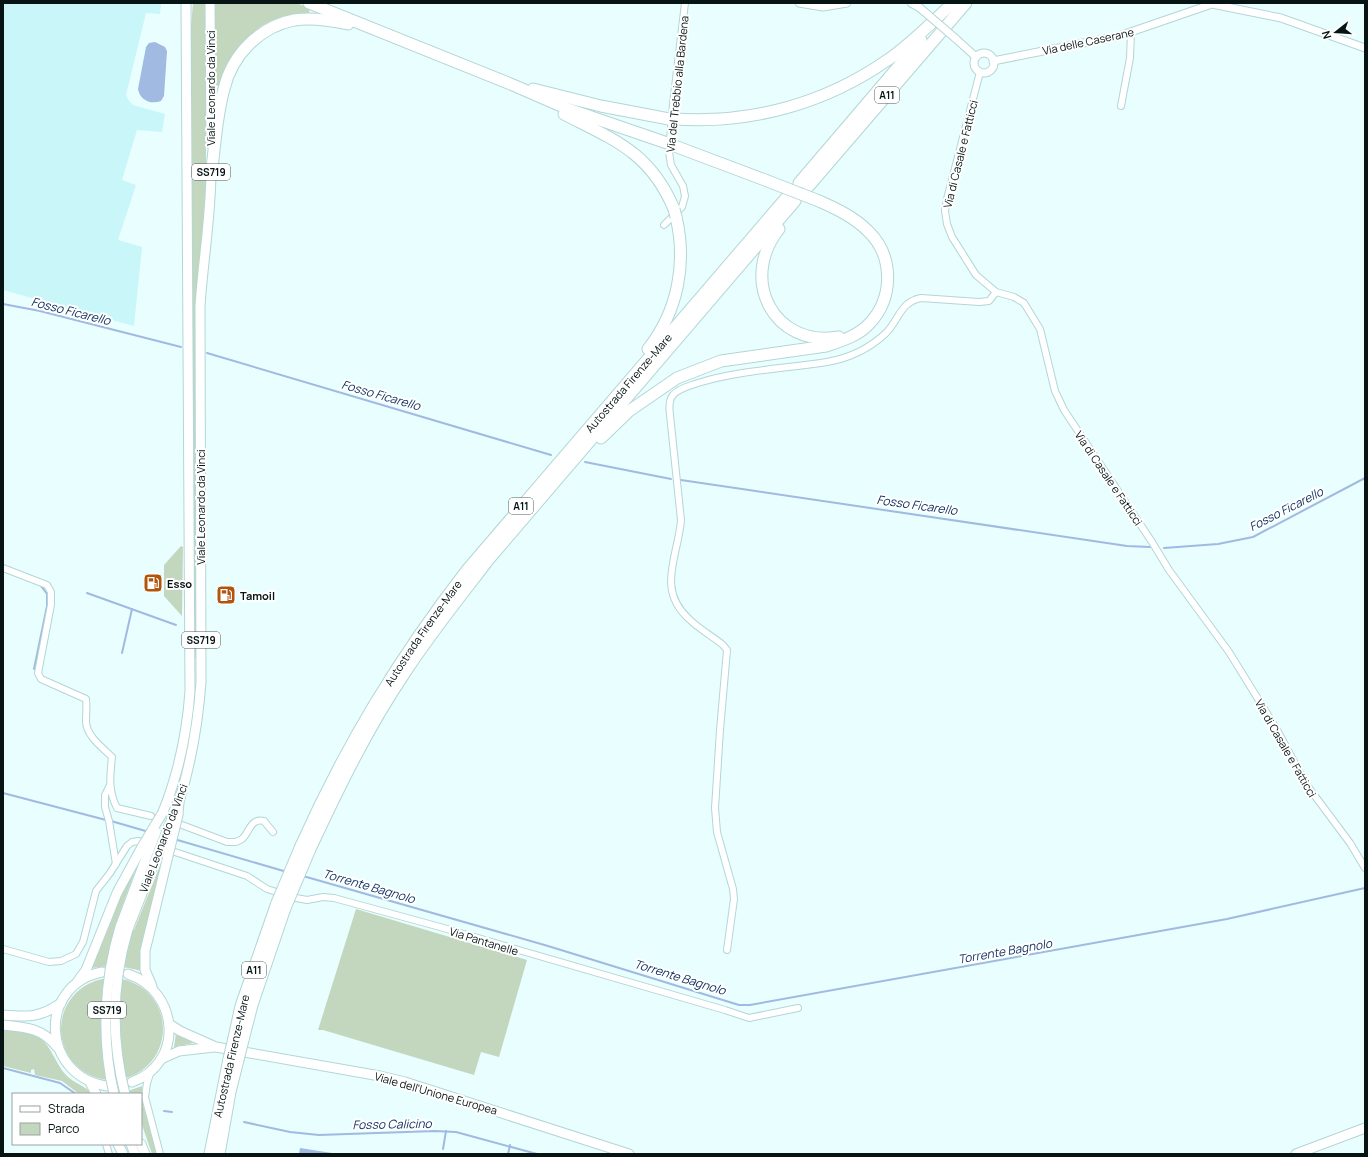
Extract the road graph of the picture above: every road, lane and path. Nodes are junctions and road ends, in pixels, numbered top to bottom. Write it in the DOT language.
graph roads {
  1 [pos="186,3"];
  2 [pos="210,3"];
  3 [pos="309,3"];
  4 [pos="324,3"];
  5 [pos="685,3"];
  6 [pos="799,3"];
  7 [pos="847,3"];
  8 [pos="911,3"];
  9 [pos="953,3"];
  10 [pos="966,3"];
  11 [pos="1210,4"];
  12 [pos="918,5"];
  13 [pos="373,28"];
  14 [pos="1131,33"];
  15 [pos="1365,48"];
  16 [pos="976,57"];
  17 [pos="993,61"];
  18 [pos="980,72"];
  19 [pos="513,85"];
  20 [pos="1121,106"];
  21 [pos="211,176"];
  22 [pos="794,201"];
  23 [pos="664,225"];
  24 [pos="996,292"];
  25 [pos="861,331"];
  26 [pos="603,409"];
  27 [pos="559,478"];
  28 [pos="3,568"];
  29 [pos="110,785"];
  30 [pos="179,802"];
  31 [pos="151,816"];
  32 [pos="182,825"];
  33 [pos="273,832"];
  34 [pos="305,847"];
  35 [pos="147,848"];
  36 [pos="171,854"];
  37 [pos="116,864"];
  38 [pos="1365,868"];
  39 [pos="124,928"];
  40 [pos="3,949"];
  41 [pos="727,950"];
  42 [pos="102,972"];
  43 [pos="128,974"];
  44 [pos="76,984"];
  45 [pos="154,991"];
  46 [pos="61,1002"];
  47 [pos="798,1008"];
  48 [pos="3,1015"];
  49 [pos="169,1024"];
  50 [pos="3,1025"];
  51 [pos="216,1047"];
  52 [pos="58,1048"];
  53 [pos="161,1058"];
  54 [pos="233,1059"];
  55 [pos="152,1070"];
  56 [pos="90,1082"];
  57 [pos="132,1082"];
  58 [pos="107,1086"];
  59 [pos="96,1093"];
  60 [pos="114,1093"];
  61 [pos="125,1093"];
  62 [pos="1365,1128"];
  63 [pos="118,1145"];
  64 [pos="123,1154"];
  65 [pos="160,1154"];
  66 [pos="210,1154"];
  67 [pos="219,1154"];
  68 [pos="629,1154"];
  69 [pos="1296,1154"];
  1 -- 35 [label="main road, Viale Leonardo da Vinci / SS719, bridge"];
  2 -- 21 [label="main road, Viale Leonardo da Vinci / SS719"];
  3 -- 13 [label="highway"];
  4 -- 13 [label="highway"];
  5 -- 23 [label="street, Via del Trebbio alla Bardena"];
  6 -- 7 [label="street"];
  8 -- 12 [label="street"];
  9 -- 10 [label="highway, A11"];
  9 -- 19 [label="highway"];
  11 -- 14 [label="street, Via delle Caserane"];
  11 -- 15 [label="street, Via delle Caserane"];
  12 -- 16 [label="street, bridge"];
  13 -- 19 [label="highway"];
  13 -- 21 [label="highway"];
  14 -- 17 [label="street, Via delle Caserane"];
  14 -- 20 [label="street"];
  16 -- 17 [label="street"];
  16 -- 18 [label="street"];
  17 -- 18 [label="street"];
  18 -- 24 [label="street, Via di Casale e Fatticci"];
  19 -- 25 [label="highway, bridge"];
  19 -- 26 [label="highway"];
  21 -- 30 [label="main road, Viale Leonardo da Vinci / SS719"];
  22 -- 25 [label="highway"];
  22 -- 26 [label="highway, Autostrada Firenze-Mare / A11"];
  22 -- 27 [label="highway, Autostrada Firenze-Mare / A11"];
  24 -- 38 [label="street, Via di Casale e Fatticci"];
  24 -- 41 [label="street"];
  25 -- 27 [label="highway"];
  26 -- 34 [label="highway, Autostrada Firenze-Mare / A11"];
  27 -- 34 [label="highway, Autostrada Firenze-Mare / A11"];
  28 -- 29 [label="street"];
  29 -- 31 [label="street"];
  29 -- 37 [label="street"];
  30 -- 35 [label="main road, Viale Leonardo da Vinci / SS719, bridge"];
  30 -- 36 [label="main road, bridge"];
  32 -- 33 [label="street"];
  34 -- 54 [label="highway, Autostrada Firenze-Mare / A11, bridge"];
  35 -- 37 [label="street"];
  35 -- 39 [label="main road, Viale Leonardo da Vinci / SS719"];
  35 -- 44 [label="main road"];
  36 -- 45 [label="main road"];
  36 -- 47 [label="street, Via Pantanelle"];
  37 -- 40 [label="street"];
  39 -- 60 [label="main road, Viale Leonardo da Vinci / SS719, bridge"];
  39 -- 61 [label="main road, Viale Leonardo da Vinci / SS719, bridge"];
  42 -- 44 [label="main road"];
  43 -- 45 [label="main road"];
  44 -- 46 [label="main road"];
  45 -- 49 [label="main road"];
  46 -- 48 [label="main road"];
  46 -- 52 [label="main road"];
  49 -- 51 [label="main road, Viale dell'Unione Europea"];
  49 -- 53 [label="main road"];
  50 -- 52 [label="main road"];
  51 -- 53 [label="main road, Viale dell'Unione Europea"];
  51 -- 68 [label="main road, Viale dell'Unione Europea"];
  52 -- 56 [label="main road"];
  53 -- 55 [label="main road"];
  54 -- 66 [label="highway, Autostrada Firenze-Mare / A11"];
  54 -- 67 [label="highway, Autostrada Firenze-Mare / A11"];
  55 -- 57 [label="main road"];
  55 -- 65 [label="street"];
  56 -- 58 [label="main road"];
  56 -- 59 [label="main road"];
  62 -- 69 [label="main road"];
  63 -- 64 [label="main road"];
}
